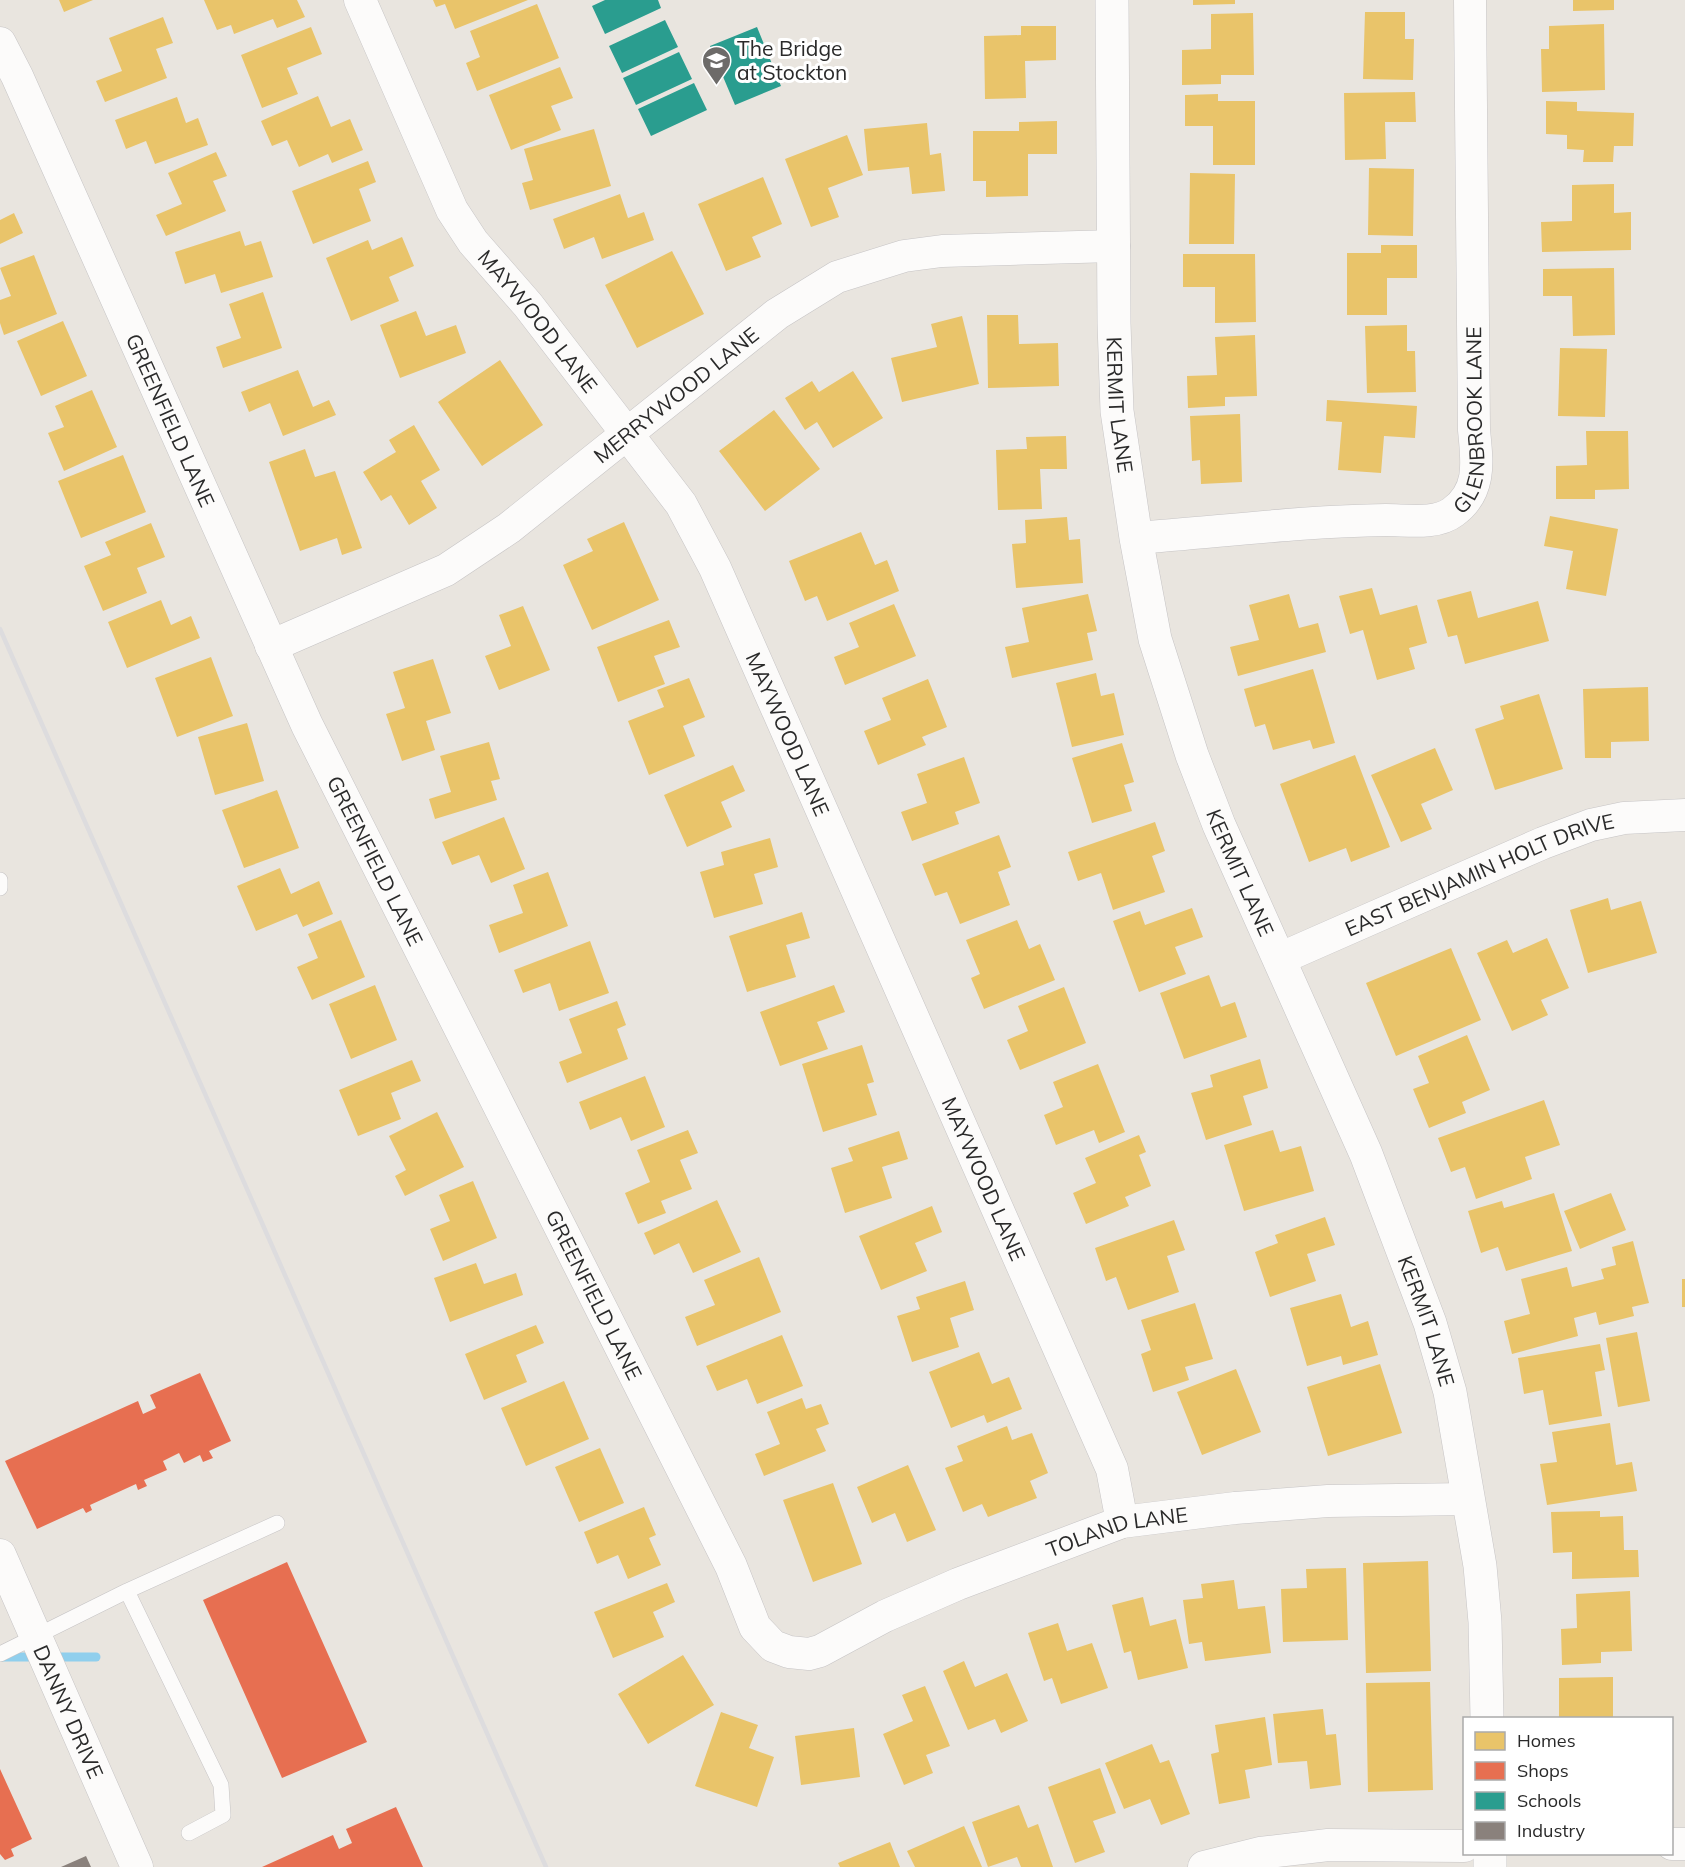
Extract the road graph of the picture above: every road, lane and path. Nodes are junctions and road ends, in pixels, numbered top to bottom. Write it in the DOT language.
graph roads {
  1 [pos="360,0"];
  2 [pos="1112,0"];
  3 [pos="1470,0"];
  4 [pos="0,43"];
  5 [pos="1114,246"];
  6 [pos="628,433"];
  7 [pos="1136,538"];
  8 [pos="271,646"];
  9 [pos="1685,815"];
  10 [pos="0,879"];
  11 [pos="0,888"];
  12 [pos="1279,959"];
  13 [pos="1468,1499"];
  14 [pos="1122,1522"];
  15 [pos="277,1524"];
  16 [pos="0,1555"];
  17 [pos="127,1591"];
  18 [pos="37,1637"];
  19 [pos="789,1652"];
  20 [pos="0,1654"];
  21 [pos="1487,1717"];
  22 [pos="189,1833"];
  23 [pos="1463,1846"];
  24 [pos="137,1867"];
  25 [pos="1204,1867"];
  1 -- 6 [label="street, MAYWOOD LANE"];
  2 -- 5 [label="street, KERMIT LANE"];
  3 -- 7 [label="street, GLENBROOK LANE"];
  4 -- 8 [label="street, GREENFIELD LANE"];
  5 -- 6 [label="street, MERRYWOOD LANE"];
  5 -- 7 [label="street, KERMIT LANE"];
  6 -- 8 [label="street, MERRYWOOD LANE"];
  6 -- 14 [label="street, MAYWOOD LANE"];
  7 -- 12 [label="street, KERMIT LANE"];
  8 -- 19 [label="street, GREENFIELD LANE"];
  9 -- 12 [label="street, EAST BENJAMIN HOLT DRIVE"];
  10 -- 11 [label="lane"];
  12 -- 13 [label="street, KERMIT LANE"];
  13 -- 14 [label="street, TOLAND LANE"];
  13 -- 21 [label="street, KERMIT LANE"];
  14 -- 19 [label="street, TOLAND LANE"];
  15 -- 17 [label="lane"];
  16 -- 18 [label="street, DANNY DRIVE"];
  17 -- 18 [label="lane"];
  17 -- 22 [label="lane"];
  18 -- 20 [label="lane"];
  18 -- 24 [label="street, DANNY DRIVE"];
  23 -- 25 [label="street"];
}
